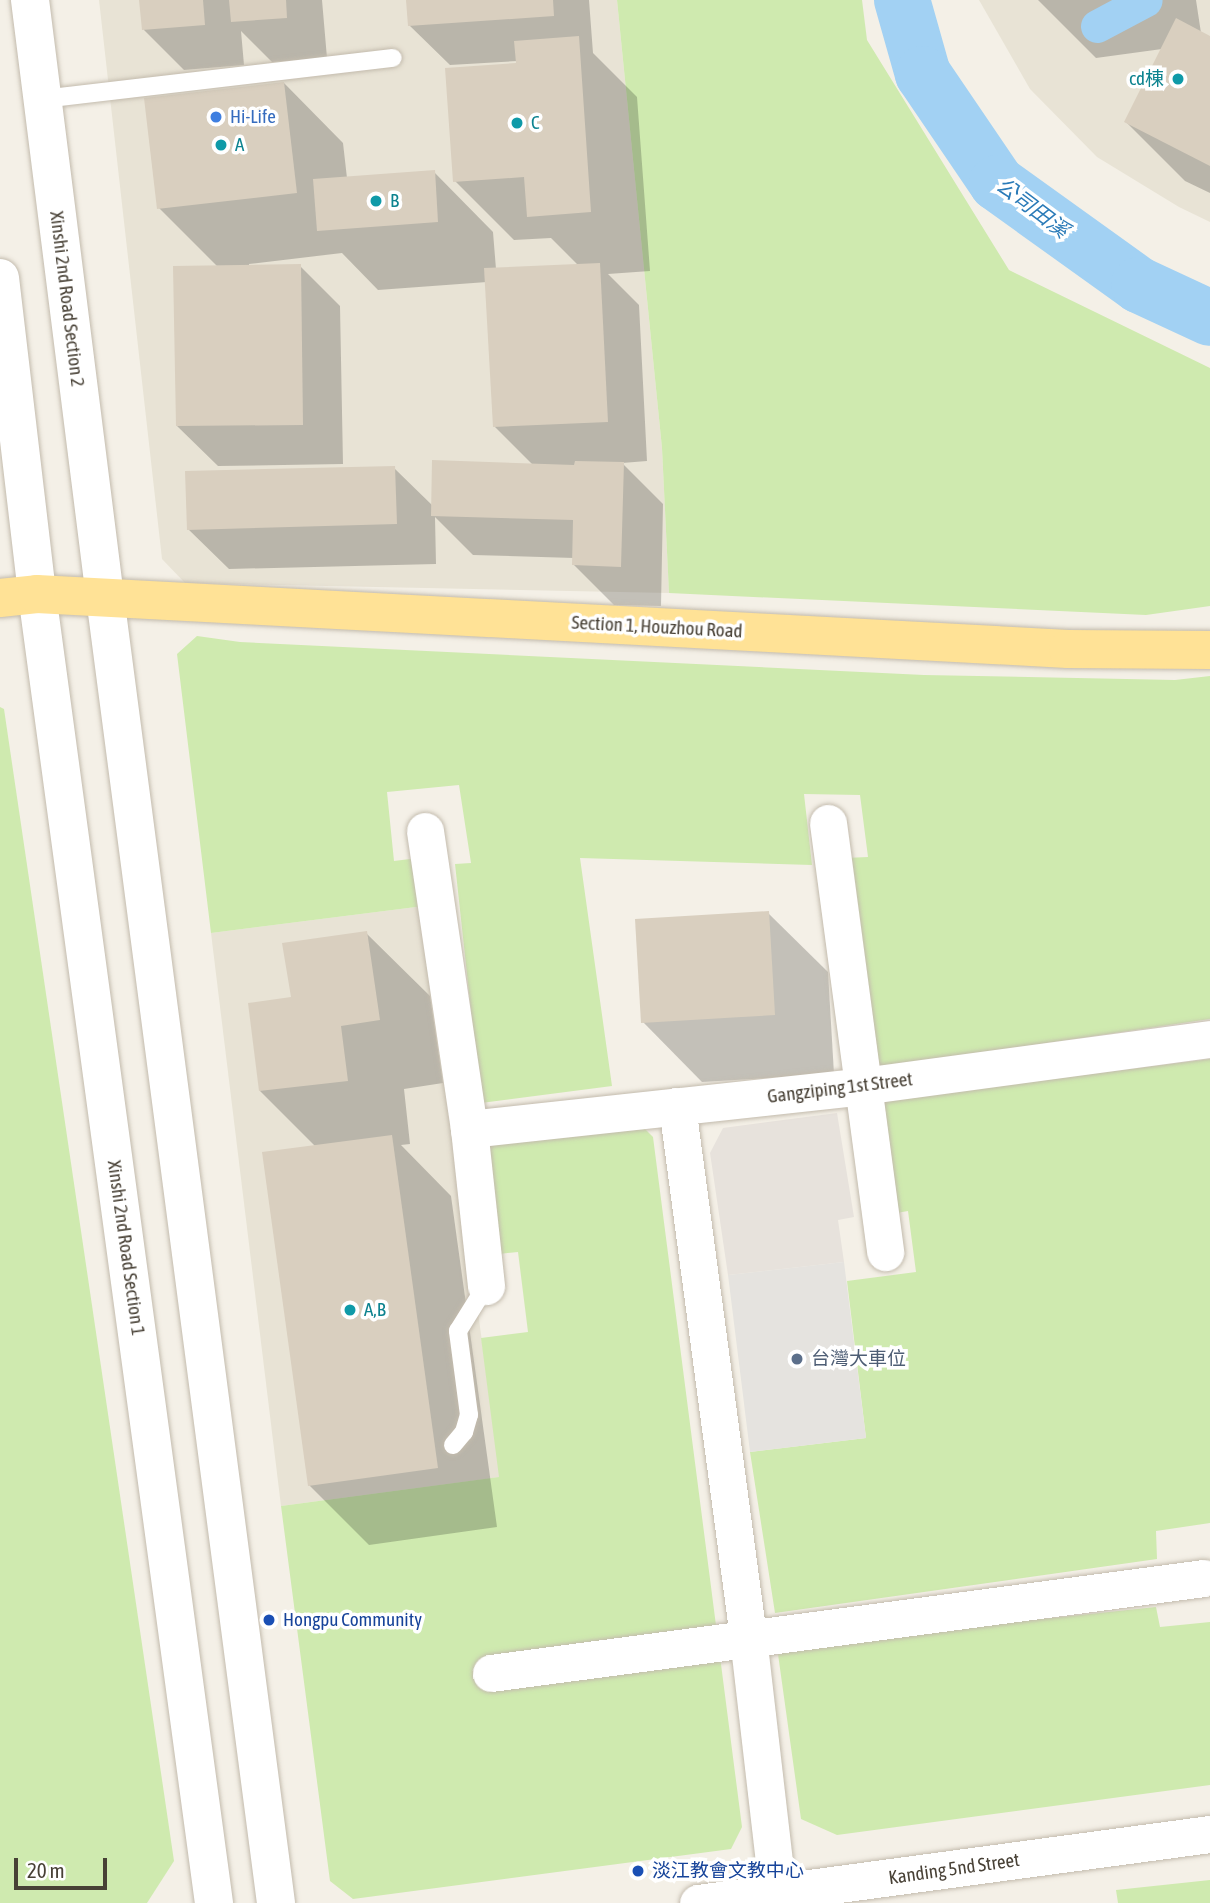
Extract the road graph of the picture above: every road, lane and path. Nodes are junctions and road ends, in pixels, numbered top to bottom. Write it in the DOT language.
graph roads {
  1 [pos="30,0"];
  2 [pos="393,58"];
  3 [pos="43,99"];
  4 [pos="0,278"];
  5 [pos="37,594"];
  6 [pos="105,597"];
  7 [pos="0,598"];
  8 [pos="1210,650"];
  9 [pos="828,823"];
  10 [pos="425,831"];
  11 [pos="1210,1039"];
  12 [pos="862,1086"];
  13 [pos="677,1106"];
  14 [pos="469,1129"];
  15 [pos="886,1252"];
  16 [pos="486,1286"];
  17 [pos="453,1445"];
  18 [pos="1204,1578"];
  19 [pos="748,1637"];
  20 [pos="491,1673"];
  21 [pos="1210,1834"];
  22 [pos="778,1898"];
  23 [pos="214,1903"];
  24 [pos="276,1903"];
  25 [pos="698,1903"];
  1 -- 3 [label="street, Xinshi 2nd Road Section 2"];
  2 -- 3 [label="lane"];
  3 -- 6 [label="street, Xinshi 2nd Road Section 2"];
  4 -- 5 [label="street"];
  5 -- 6 [label="main road, Section 1, Houzhou Road"];
  5 -- 7 [label="main road, Section 1, Houzhou Road"];
  5 -- 23 [label="street, Xinshi 2nd Road Section 1"];
  6 -- 8 [label="main road, Section 1, Houzhou Road"];
  6 -- 24 [label="street"];
  9 -- 12 [label="street"];
  10 -- 14 [label="street"];
  11 -- 12 [label="street, Gangziping 1st Street"];
  12 -- 13 [label="street, Gangziping 1st Street"];
  12 -- 15 [label="street"];
  13 -- 14 [label="street, Gangziping 1st Street"];
  13 -- 19 [label="street"];
  14 -- 16 [label="street"];
  16 -- 17 [label="lane"];
  18 -- 19 [label="street"];
  19 -- 20 [label="street"];
  19 -- 22 [label="street"];
  21 -- 22 [label="street, Kanding 5nd Street"];
  22 -- 25 [label="street, Kanding 5nd Street"];
}
